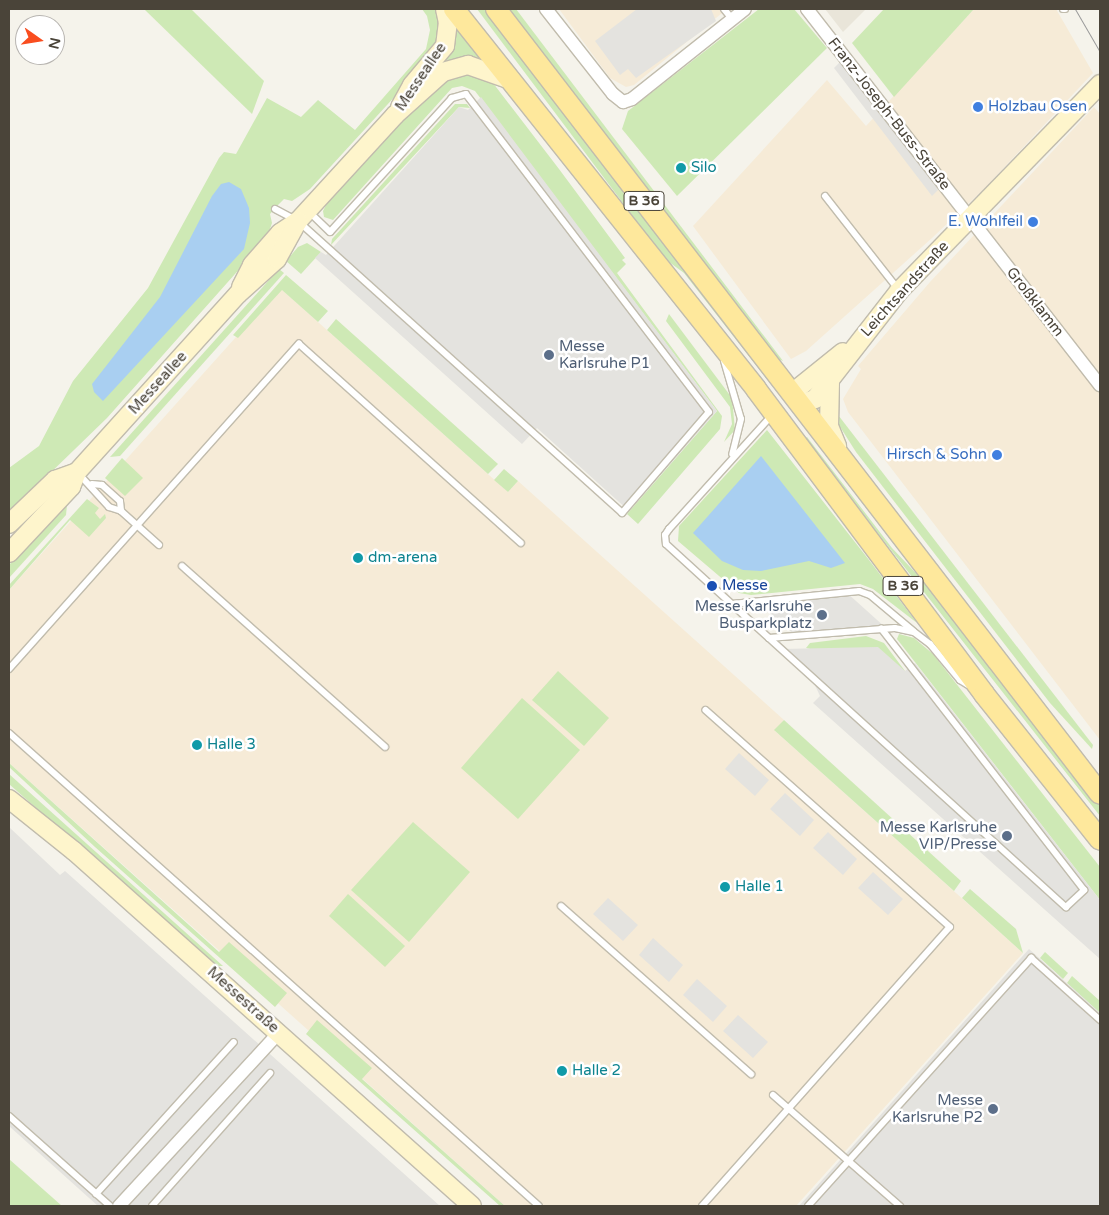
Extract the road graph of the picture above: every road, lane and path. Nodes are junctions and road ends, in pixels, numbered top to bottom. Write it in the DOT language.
graph roads {
  1 [pos="444,9"];
  2 [pos="454,9"];
  3 [pos="496,9"];
  4 [pos="546,9"];
  5 [pos="724,9"];
  6 [pos="745,9"];
  7 [pos="807,9"];
  8 [pos="732,19"];
  9 [pos="511,80"];
  10 [pos="1100,84"];
  11 [pos="395,115"];
  12 [pos="825,196"];
  13 [pos="275,209"];
  14 [pos="303,216"];
  15 [pos="970,219"];
  16 [pos="899,291"];
  17 [pos="716,339"];
  18 [pos="856,343"];
  19 [pos="830,382"];
  20 [pos="1100,385"];
  21 [pos="788,404"];
  22 [pos="816,425"];
  23 [pos="841,458"];
  24 [pos="729,460"];
  25 [pos="78,472"];
  26 [pos="92,484"];
  27 [pos="121,511"];
  28 [pos="9,524"];
  29 [pos="137,525"];
  30 [pos="520,543"];
  31 [pos="159,545"];
  32 [pos="9,553"];
  33 [pos="182,566"];
  34 [pos="732,604"];
  35 [pos="881,628"];
  36 [pos="914,632"];
  37 [pos="769,638"];
  38 [pos="9,670"];
  39 [pos="984,694"];
  40 [pos="706,710"];
  41 [pos="9,733"];
  42 [pos="385,747"];
  43 [pos="1100,794"];
  44 [pos="9,799"];
  45 [pos="1100,840"];
  46 [pos="560,906"];
  47 [pos="1100,1020"];
  48 [pos="275,1036"];
  49 [pos="234,1042"];
  50 [pos="270,1073"];
  51 [pos="751,1074"];
  52 [pos="774,1095"];
  53 [pos="789,1108"];
  54 [pos="9,1116"];
  55 [pos="848,1162"];
  56 [pos="96,1194"];
  57 [pos="110,1206"];
  58 [pos="119,1206"];
  59 [pos="152,1206"];
  60 [pos="472,1206"];
  61 [pos="538,1206"];
  62 [pos="702,1206"];
  63 [pos="808,1206"];
  64 [pos="900,1206"];
  1 -- 11 [label="street, Messeallee"];
  2 -- 9 [label="main road, B 36"];
  3 -- 21 [label="main road, B 36"];
  4 -- 8 [label="street"];
  5 -- 8 [label="lane"];
  6 -- 8 [label="street"];
  7 -- 15 [label="street, Franz-Joseph-Buss-Straße"];
  9 -- 11 [label="street, Messeallee"];
  9 -- 17 [label="main road, B 36"];
  10 -- 15 [label="street, Leichtsandstraße"];
  11 -- 14 [label="street, Messeallee"];
  12 -- 16 [label="lane"];
  13 -- 14 [label="lane"];
  14 -- 14 [label="lane"];
  14 -- 25 [label="street, Messeallee"];
  15 -- 16 [label="street, Leichtsandstraße"];
  15 -- 20 [label="street, Großklamm"];
  16 -- 18 [label="street, Leichtsandstraße"];
  17 -- 21 [label="main road, B 36"];
  17 -- 24 [label="lane"];
  18 -- 19 [label="street, Leichtsandstraße"];
  18 -- 21 [label="street, Leichtsandstraße"];
  19 -- 21 [label="street, Leichtsandstraße"];
  19 -- 23 [label="street"];
  21 -- 22 [label="main road, B 36"];
  21 -- 22 [label="main road"];
  21 -- 24 [label="lane"];
  21 -- 39 [label="main road, B 36"];
  22 -- 23 [label="main road, B 36"];
  23 -- 43 [label="main road, B 36"];
  24 -- 34 [label="lane"];
  25 -- 26 [label="lane"];
  25 -- 28 [label="street, Messeallee"];
  25 -- 32 [label="street, Messeallee"];
  26 -- 27 [label="lane"];
  26 -- 27 [label="lane"];
  27 -- 29 [label="lane"];
  29 -- 30 [label="lane"];
  29 -- 31 [label="lane"];
  29 -- 38 [label="lane"];
  33 -- 42 [label="lane"];
  34 -- 36 [label="lane"];
  34 -- 37 [label="lane"];
  35 -- 36 [label="lane"];
  35 -- 37 [label="lane"];
  35 -- 37 [label="lane"];
  36 -- 39 [label="lane"];
  39 -- 45 [label="main road, B 36"];
  40 -- 53 [label="lane"];
  41 -- 61 [label="lane"];
  44 -- 48 [label="street, Messestraße"];
  46 -- 51 [label="lane"];
  47 -- 55 [label="lane"];
  48 -- 58 [label="street"];
  48 -- 60 [label="street, Messestraße"];
  49 -- 56 [label="lane"];
  50 -- 59 [label="lane"];
  52 -- 53 [label="lane"];
  53 -- 55 [label="lane"];
  53 -- 62 [label="lane"];
  54 -- 56 [label="lane"];
  55 -- 63 [label="lane"];
  55 -- 64 [label="lane"];
  56 -- 57 [label="lane"];
}
